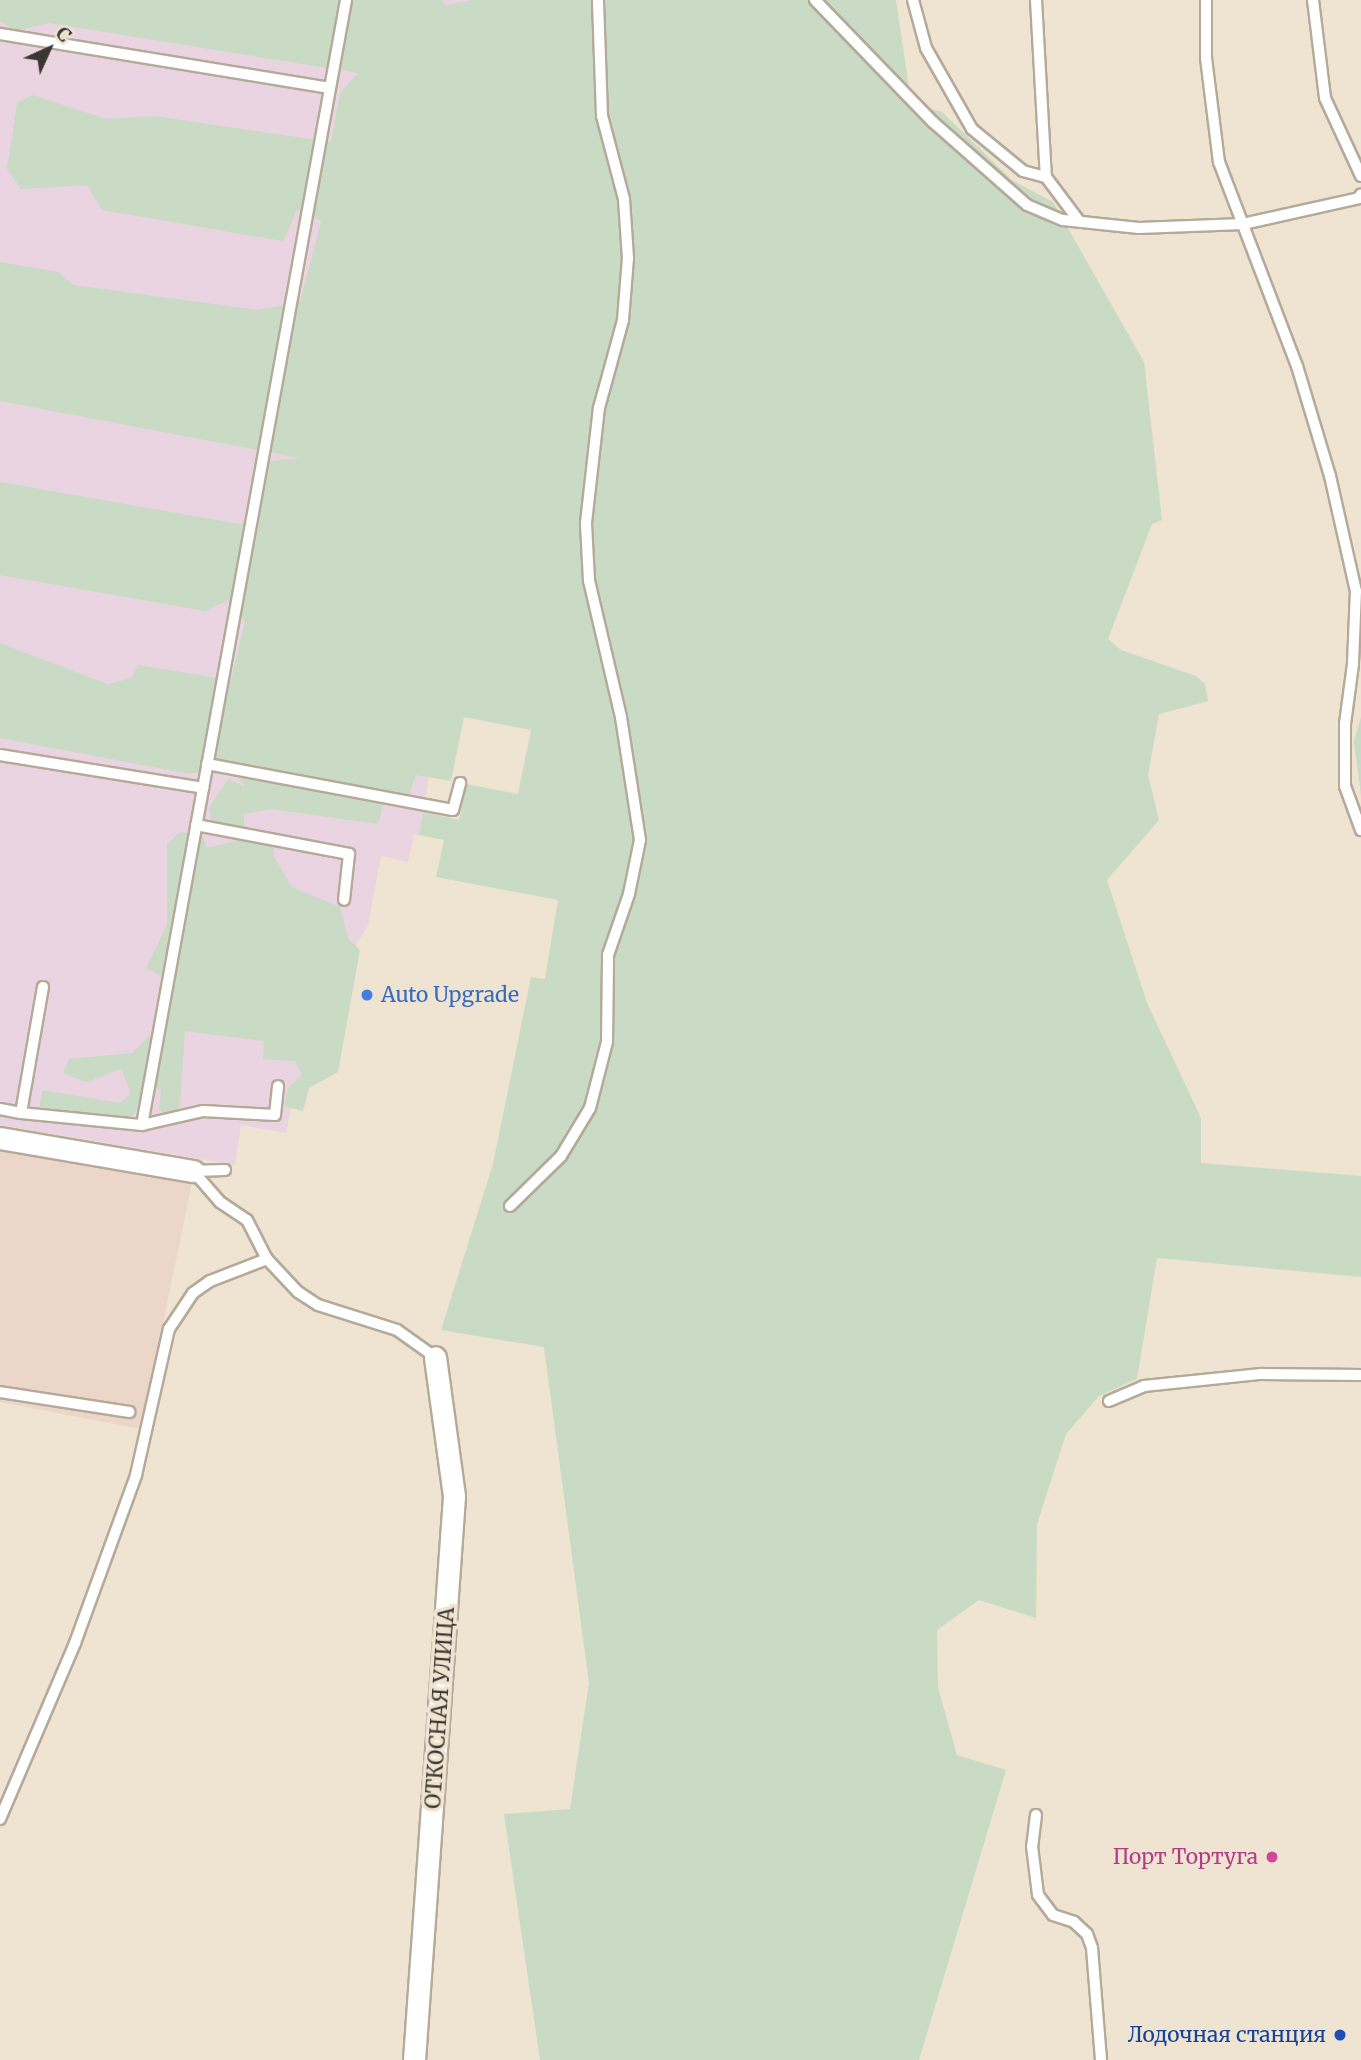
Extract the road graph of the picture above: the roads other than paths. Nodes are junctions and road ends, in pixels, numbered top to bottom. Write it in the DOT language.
graph roads {
  1 [pos="345,0"];
  2 [pos="598,0"];
  3 [pos="815,0"];
  4 [pos="913,0"];
  5 [pos="1036,0"];
  6 [pos="1206,0"];
  7 [pos="1313,0"];
  8 [pos="0,34"];
  9 [pos="330,88"];
  10 [pos="1361,176"];
  11 [pos="1046,177"];
  12 [pos="1361,194"];
  13 [pos="1079,221"];
  14 [pos="1243,224"];
  15 [pos="0,755"];
  16 [pos="207,764"];
  17 [pos="460,783"];
  18 [pos="203,788"];
  19 [pos="196,825"];
  20 [pos="1361,830"];
  21 [pos="344,900"];
  22 [pos="43,987"];
  23 [pos="278,1086"];
  24 [pos="0,1109"];
  25 [pos="21,1113"];
  26 [pos="142,1125"];
  27 [pos="0,1138"];
  28 [pos="225,1170"];
  29 [pos="193,1171"];
  30 [pos="510,1206"];
  31 [pos="267,1259"];
  32 [pos="435,1357"];
  33 [pos="1361,1375"];
  34 [pos="0,1392"];
  35 [pos="1109,1401"];
  36 [pos="130,1412"];
  37 [pos="1036,1815"];
  38 [pos="0,1819"];
  39 [pos="414,2060"];
  40 [pos="1101,2060"];
  1 -- 9 [label="lane"];
  2 -- 30 [label="lane"];
  3 -- 13 [label="lane"];
  4 -- 11 [label="lane"];
  5 -- 11 [label="lane"];
  6 -- 14 [label="lane"];
  7 -- 10 [label="lane"];
  8 -- 9 [label="lane"];
  9 -- 16 [label="lane"];
  11 -- 13 [label="lane"];
  12 -- 14 [label="lane"];
  13 -- 14 [label="lane"];
  14 -- 20 [label="lane"];
  15 -- 18 [label="lane"];
  16 -- 17 [label="lane"];
  16 -- 18 [label="lane"];
  18 -- 19 [label="lane"];
  19 -- 21 [label="lane"];
  19 -- 26 [label="lane"];
  22 -- 25 [label="lane"];
  23 -- 26 [label="lane"];
  24 -- 25 [label="lane"];
  25 -- 26 [label="lane"];
  27 -- 29 [label="street"];
  28 -- 29 [label="lane"];
  29 -- 31 [label="lane"];
  31 -- 32 [label="lane"];
  31 -- 38 [label="lane"];
  32 -- 39 [label="street, ОТКОСНАЯ УЛИЦА"];
  33 -- 35 [label="lane"];
  34 -- 36 [label="lane"];
  37 -- 40 [label="lane"];
}
